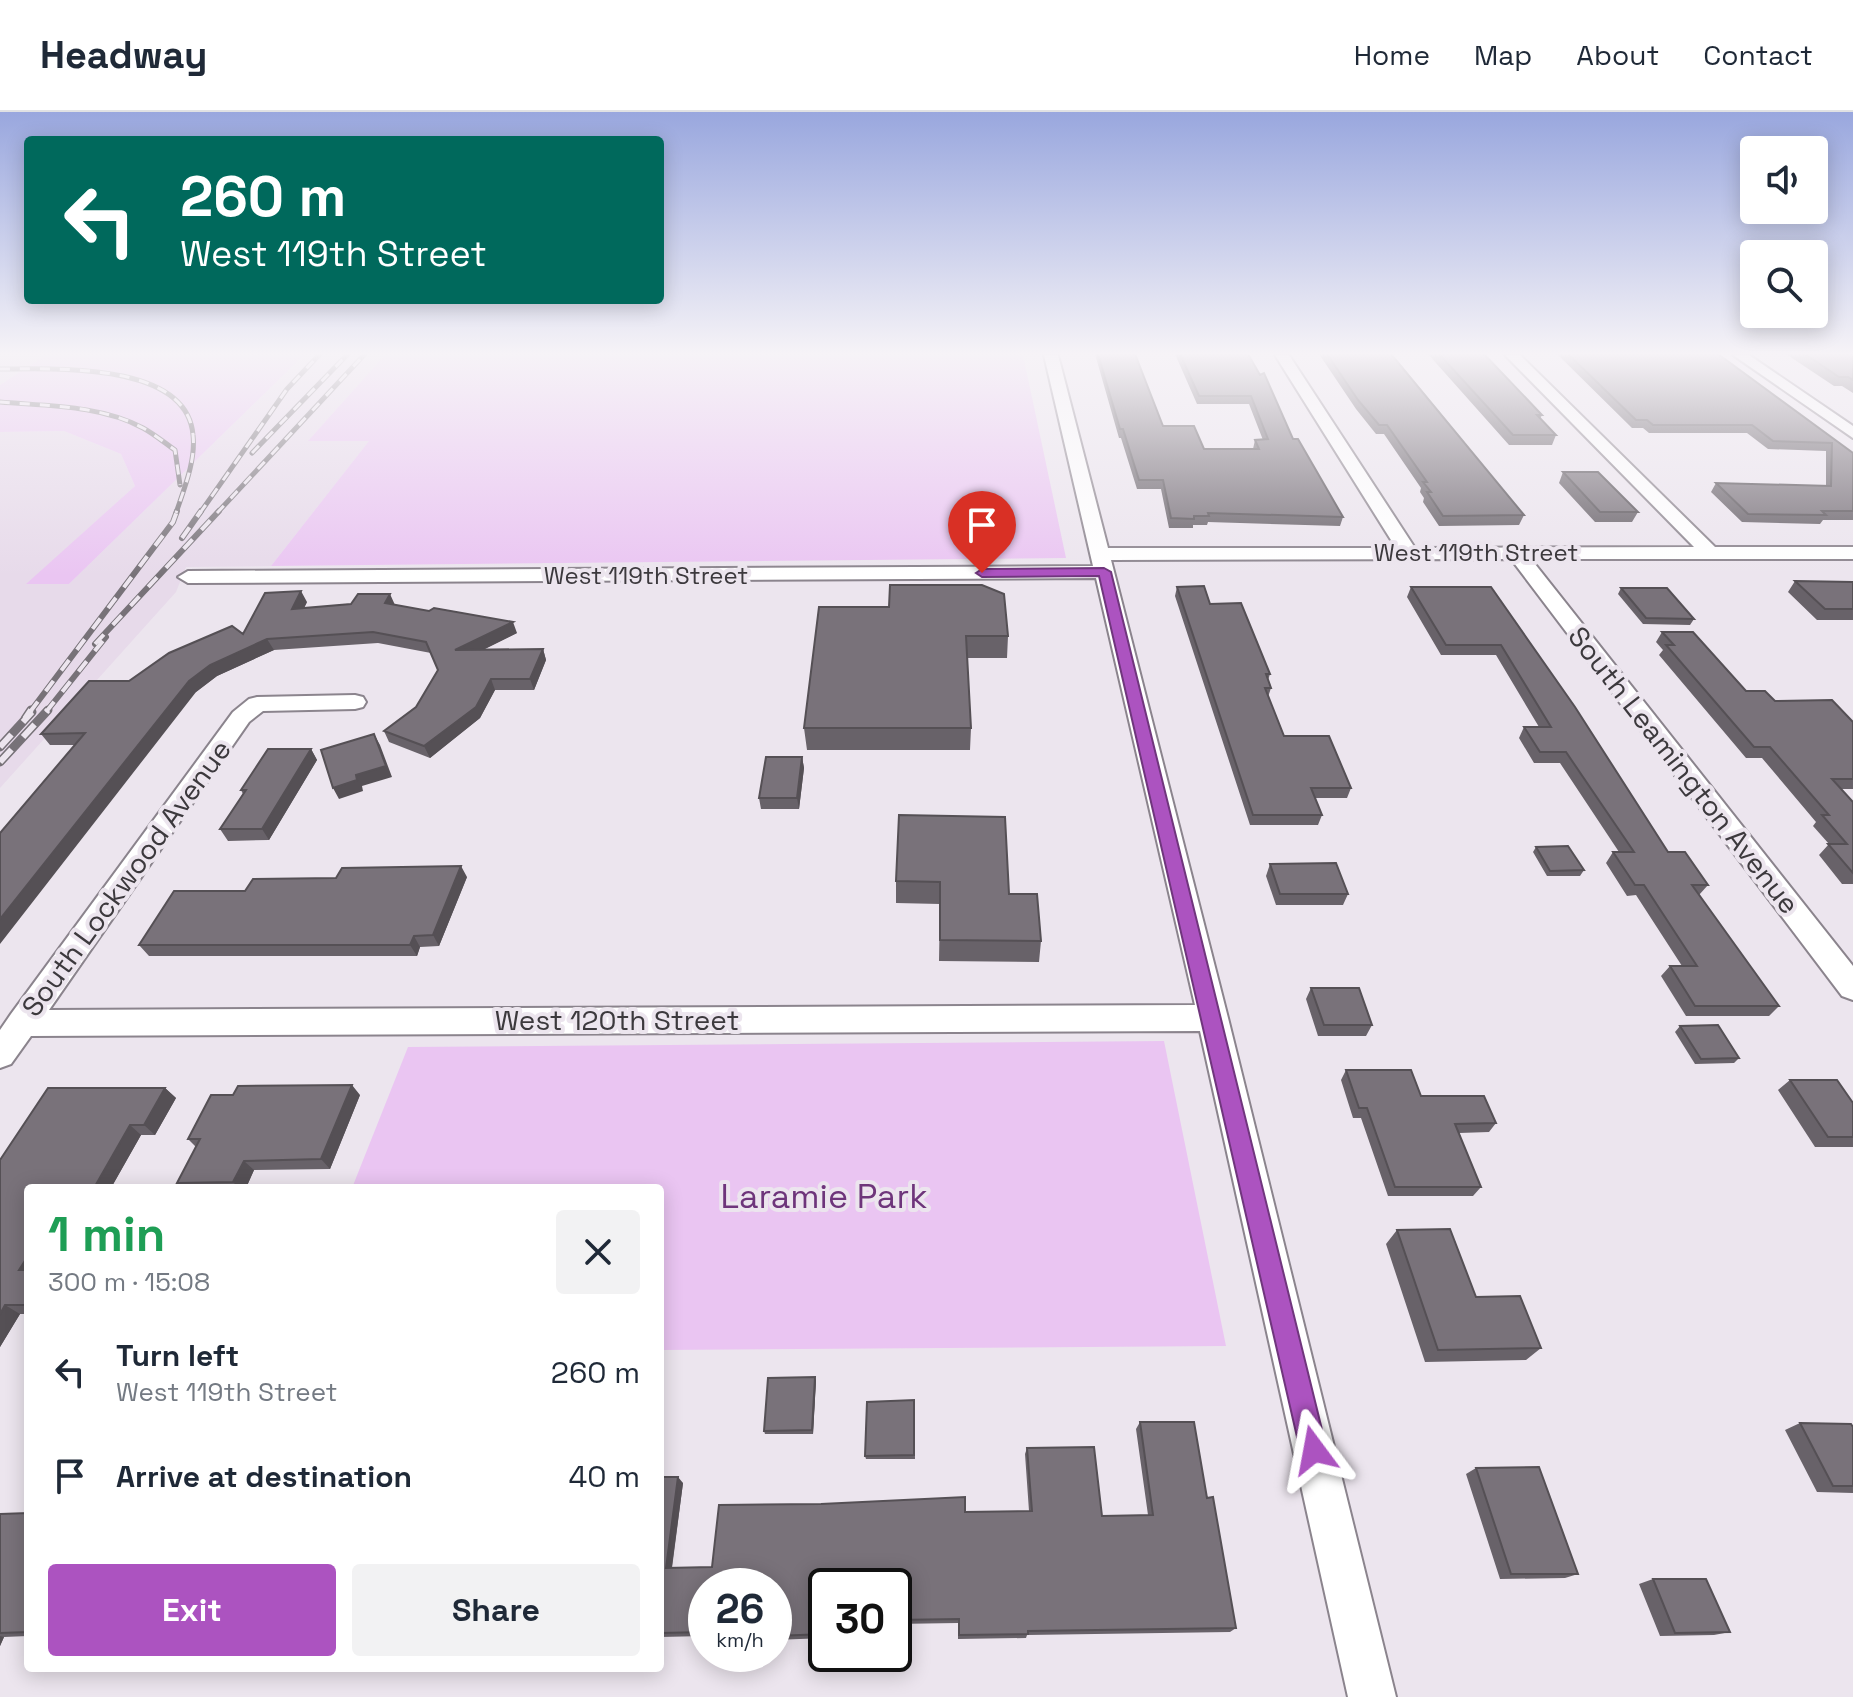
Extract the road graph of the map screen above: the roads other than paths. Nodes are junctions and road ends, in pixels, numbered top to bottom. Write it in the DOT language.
graph roads {
  1 [pos="1069,429"];
  2 [pos="1329,429"];
  3 [pos="1586,429"];
  4 [pos="1408,552"];
  5 [pos="1515,552"];
  6 [pos="1710,553"];
  7 [pos="1853,553"];
  8 [pos="1102,563"];
  9 [pos="188,577"];
  10 [pos="355,702"];
  11 [pos="1853,988"];
  12 [pos="1213,1018"];
  13 [pos="22,1023"];
  14 [pos="0,1055"];
  15 [pos="1372,1697"];
  1 -- 8 [label="street"];
  2 -- 4 [label="street"];
  3 -- 6 [label="street"];
  4 -- 5 [label="street, West 119th Street"];
  4 -- 8 [label="street, West 119th Street"];
  5 -- 6 [label="street, West 119th Street"];
  5 -- 11 [label="street, South Leamington Avenue"];
  6 -- 7 [label="street, West 119th Street"];
  8 -- 9 [label="street, West 119th Street"];
  8 -- 12 [label="street"];
  10 -- 13 [label="street, South Lockwood Avenue"];
  12 -- 13 [label="street, West 120th Street"];
  12 -- 15 [label="street"];
  13 -- 14 [label="street, South Lockwood Avenue"];
}
